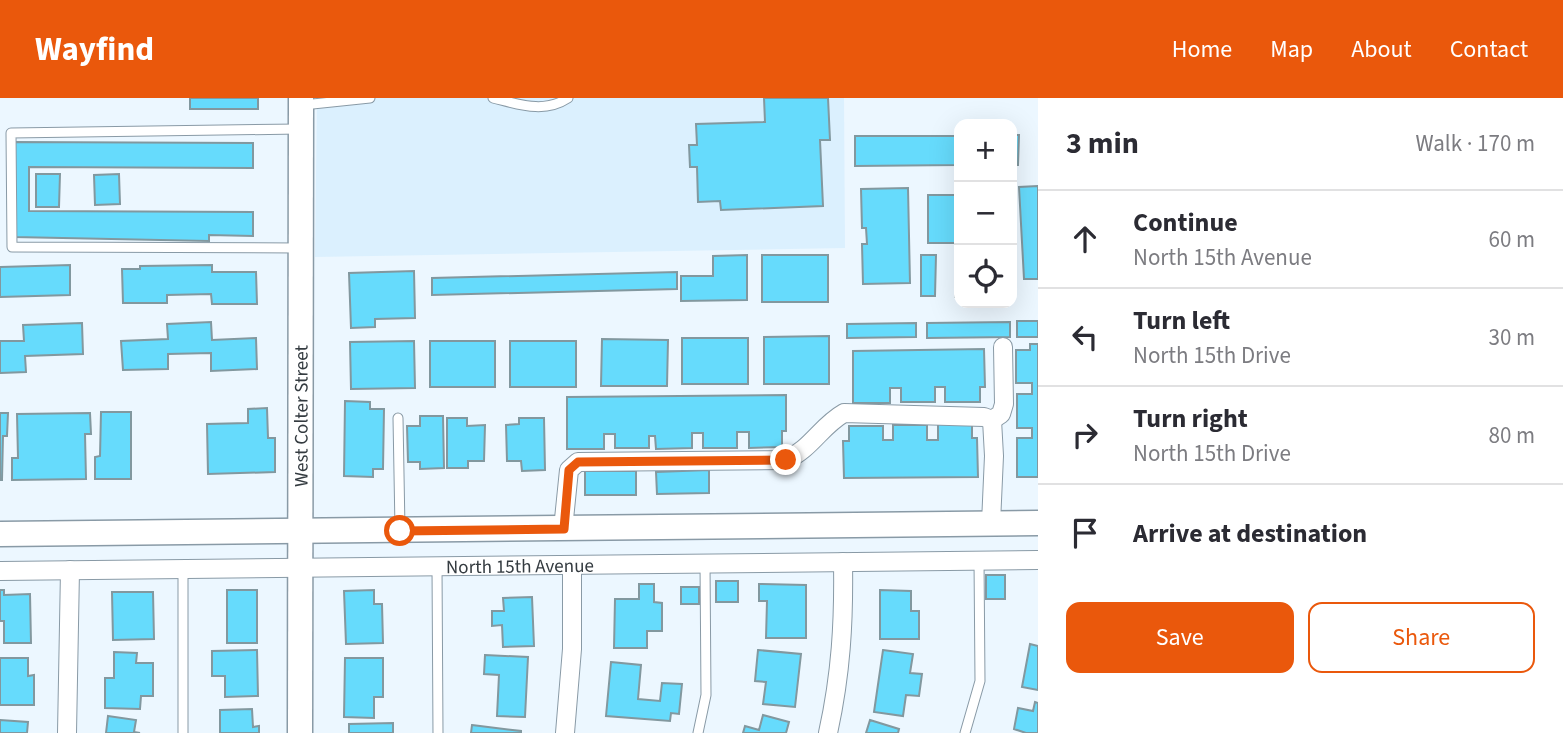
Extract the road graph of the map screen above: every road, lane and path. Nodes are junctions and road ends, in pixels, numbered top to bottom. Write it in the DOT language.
graph roads {
  1 [pos="370,98"];
  2 [pos="568,98"];
  3 [pos="499,99"];
  4 [pos="301,111"];
  5 [pos="301,248"];
  6 [pos="1003,347"];
  7 [pos="398,418"];
  8 [pos="992,420"];
  9 [pos="991,523"];
  10 [pos="1038,523"];
  11 [pos="564,529"];
  12 [pos="400,531"];
  13 [pos="300,532"];
  14 [pos="0,534"];
  15 [pos="1038,560"];
  16 [pos="979,561"];
  17 [pos="843,562"];
  18 [pos="705,563"];
  19 [pos="572,565"];
  20 [pos="300,567"];
  21 [pos="437,567"];
  22 [pos="183,569"];
  23 [pos="69,570"];
  24 [pos="0,571"];
  25 [pos="67,733"];
  26 [pos="183,733"];
  27 [pos="300,733"];
  28 [pos="438,733"];
  29 [pos="565,733"];
  30 [pos="698,733"];
  31 [pos="828,733"];
  32 [pos="965,733"];
  1 -- 4 [label="lane"];
  2 -- 3 [label="lane"];
  4 -- 5 [label="street, West Colter Street"];
  4 -- 5 [label="lane"];
  5 -- 13 [label="street, West Colter Street"];
  6 -- 8 [label="street"];
  7 -- 12 [label="lane"];
  8 -- 9 [label="street"];
  8 -- 11 [label="street"];
  9 -- 10 [label="street, North 15th Avenue"];
  9 -- 11 [label="street, North 15th Avenue"];
  11 -- 12 [label="street, North 15th Avenue"];
  12 -- 13 [label="street, North 15th Avenue"];
  13 -- 14 [label="street, North 15th Avenue"];
  13 -- 20 [label="street, West Colter Street"];
  15 -- 16 [label="street, North 15th Avenue"];
  16 -- 17 [label="street, North 15th Avenue"];
  16 -- 32 [label="lane"];
  17 -- 18 [label="street, North 15th Avenue"];
  17 -- 31 [label="street"];
  18 -- 19 [label="street, North 15th Avenue"];
  18 -- 30 [label="lane"];
  19 -- 21 [label="street, North 15th Avenue"];
  19 -- 29 [label="street"];
  20 -- 21 [label="street, North 15th Avenue"];
  20 -- 22 [label="street, North 15th Avenue"];
  20 -- 27 [label="street, West Colter Street"];
  21 -- 28 [label="lane"];
  22 -- 23 [label="street, North 15th Avenue"];
  22 -- 26 [label="lane"];
  23 -- 24 [label="street, North 15th Avenue"];
  23 -- 25 [label="street"];
}
